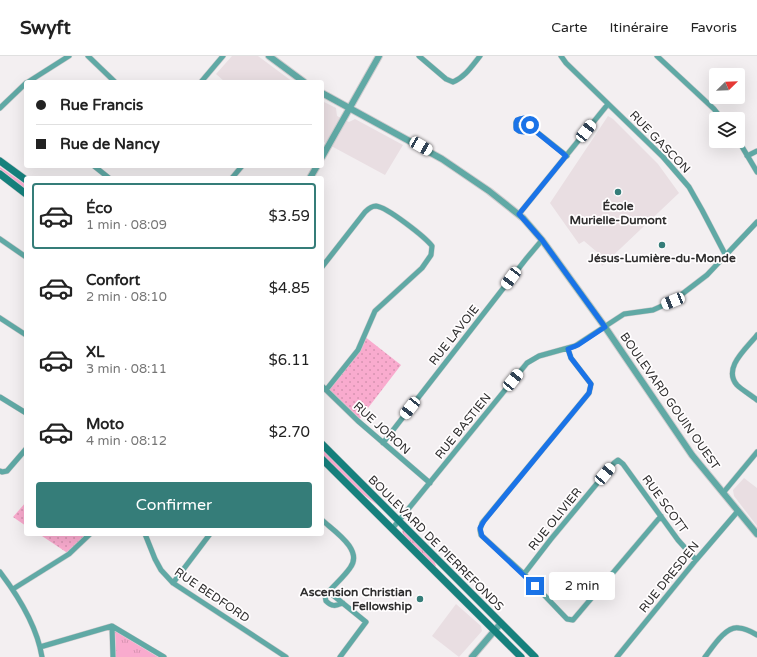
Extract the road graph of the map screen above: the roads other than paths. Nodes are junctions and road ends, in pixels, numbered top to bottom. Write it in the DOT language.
graph roads {
  1 [pos="69,56"];
  2 [pos="88,56"];
  3 [pos="223,56"];
  4 [pos="269,56"];
  5 [pos="379,56"];
  6 [pos="419,56"];
  7 [pos="480,56"];
  8 [pos="562,56"];
  9 [pos="657,56"];
  10 [pos="32,80"];
  11 [pos="113,80"];
  12 [pos="204,80"];
  13 [pos="301,80"];
  14 [pos="24,86"];
  15 [pos="324,94"];
  16 [pos="608,104"];
  17 [pos="0,108"];
  18 [pos="349,108"];
  19 [pos="716,112"];
  20 [pos="534,130"];
  21 [pos="742,148"];
  22 [pos="757,151"];
  23 [pos="324,154"];
  24 [pos="566,156"];
  25 [pos="747,156"];
  26 [pos="0,161"];
  27 [pos="96,168"];
  28 [pos="240,168"];
  29 [pos="757,172"];
  30 [pos="0,174"];
  31 [pos="106,176"];
  32 [pos="234,176"];
  33 [pos="24,179"];
  34 [pos="24,192"];
  35 [pos="519,214"];
  36 [pos="757,222"];
  37 [pos="0,239"];
  38 [pos="542,240"];
  39 [pos="24,256"];
  40 [pos="726,256"];
  41 [pos="324,264"];
  42 [pos="0,318"];
  43 [pos="605,327"];
  44 [pos="24,334"];
  45 [pos="757,335"];
  46 [pos="568,349"];
  47 [pos="326,390"];
  48 [pos="0,397"];
  49 [pos="757,400"];
  50 [pos="24,412"];
  51 [pos="383,444"];
  52 [pos="324,446"];
  53 [pos="24,451"];
  54 [pos="757,452"];
  55 [pos="618,460"];
  56 [pos="324,464"];
  57 [pos="1,471"];
  58 [pos="430,483"];
  59 [pos="723,493"];
  60 [pos="738,510"];
  61 [pos="661,516"];
  62 [pos="399,521"];
  63 [pos="324,522"];
  64 [pos="392,529"];
  65 [pos="757,534"];
  66 [pos="88,536"];
  67 [pos="146,536"];
  68 [pos="208,536"];
  69 [pos="696,560"];
  70 [pos="0,572"];
  71 [pos="524,574"];
  72 [pos="173,583"];
  73 [pos="13,589"];
  74 [pos="329,592"];
  75 [pos="343,603"];
  76 [pos="501,623"];
  77 [pos="112,626"];
  78 [pos="494,630"];
  79 [pos="757,635"];
  80 [pos="40,646"];
  81 [pos="42,657"];
  82 [pos="113,657"];
  83 [pos="164,657"];
  84 [pos="286,657"];
  85 [pos="341,657"];
  86 [pos="472,657"];
  87 [pos="521,657"];
  88 [pos="535,657"];
  89 [pos="617,657"];
  90 [pos="705,657"];
  1 -- 10 [label="street"];
  2 -- 11 [label="street"];
  3 -- 12 [label="street"];
  4 -- 13 [label="street"];
  5 -- 18 [label="street"];
  6 -- 7 [label="street"];
  8 -- 16 [label="street, RUE GASCON"];
  9 -- 19 [label="street"];
  14 -- 17 [label="street"];
  15 -- 18 [label="street, BOULEVARD GOUIN OUEST"];
  16 -- 24 [label="street"];
  16 -- 40 [label="street, RUE GASCON"];
  18 -- 23 [label="street"];
  18 -- 35 [label="street, BOULEVARD GOUIN OUEST"];
  20 -- 24 [label="street"];
  21 -- 25 [label="street"];
  22 -- 25 [label="street"];
  24 -- 35 [label="street"];
  25 -- 29 [label="street"];
  26 -- 33 [label="main road"];
  27 -- 31 [label="street"];
  28 -- 32 [label="street"];
  30 -- 34 [label="main road"];
  35 -- 38 [label="street, BOULEVARD GOUIN OUEST"];
  36 -- 40 [label="street, RUE BASTIEN"];
  37 -- 39 [label="street"];
  38 -- 43 [label="street, BOULEVARD GOUIN OUEST"];
  38 -- 51 [label="street, RUE LAVOIE"];
  40 -- 43 [label="street, RUE BASTIEN"];
  41 -- 47 [label="street"];
  42 -- 44 [label="street"];
  43 -- 46 [label="street, RUE BASTIEN"];
  43 -- 59 [label="street, BOULEVARD GOUIN OUEST"];
  45 -- 49 [label="street"];
  46 -- 58 [label="street, RUE BASTIEN"];
  46 -- 71 [label="street"];
  47 -- 51 [label="street, RUE JORON"];
  48 -- 50 [label="street"];
  51 -- 58 [label="street, RUE JORON"];
  52 -- 62 [label="main road, BOULEVARD DE PIERREFONDS"];
  53 -- 57 [label="street"];
  54 -- 59 [label="street"];
  55 -- 61 [label="street, RUE SCOTT"];
  55 -- 71 [label="street, RUE OLIVIER"];
  56 -- 64 [label="main road, BOULEVARD DE PIERREFONDS"];
  58 -- 62 [label="street, RUE BASTIEN"];
  59 -- 60 [label="street, BOULEVARD GOUIN OUEST"];
  60 -- 65 [label="street, BOULEVARD GOUIN OUEST"];
  60 -- 69 [label="street, RUE DRESDEN"];
  61 -- 69 [label="street, RUE SCOTT"];
  61 -- 71 [label="street"];
  62 -- 64 [label="street, RUE BASTIEN"];
  62 -- 76 [label="main road, BOULEVARD DE PIERREFONDS"];
  63 -- 74 [label="street"];
  64 -- 78 [label="main road, BOULEVARD DE PIERREFONDS"];
  66 -- 73 [label="street"];
  67 -- 72 [label="street, RUE BEDFORD"];
  68 -- 72 [label="street"];
  69 -- 89 [label="street, RUE DRESDEN"];
  70 -- 73 [label="street"];
  72 -- 84 [label="street, RUE BEDFORD"];
  73 -- 80 [label="street"];
  74 -- 75 [label="street"];
  74 -- 75 [label="street"];
  75 -- 85 [label="street"];
  76 -- 78 [label="street"];
  76 -- 88 [label="main road, BOULEVARD DE PIERREFONDS"];
  77 -- 80 [label="street"];
  77 -- 82 [label="street"];
  77 -- 83 [label="street"];
  78 -- 86 [label="street"];
  78 -- 87 [label="main road, BOULEVARD DE PIERREFONDS"];
  79 -- 90 [label="street"];
  80 -- 81 [label="street"];
}
